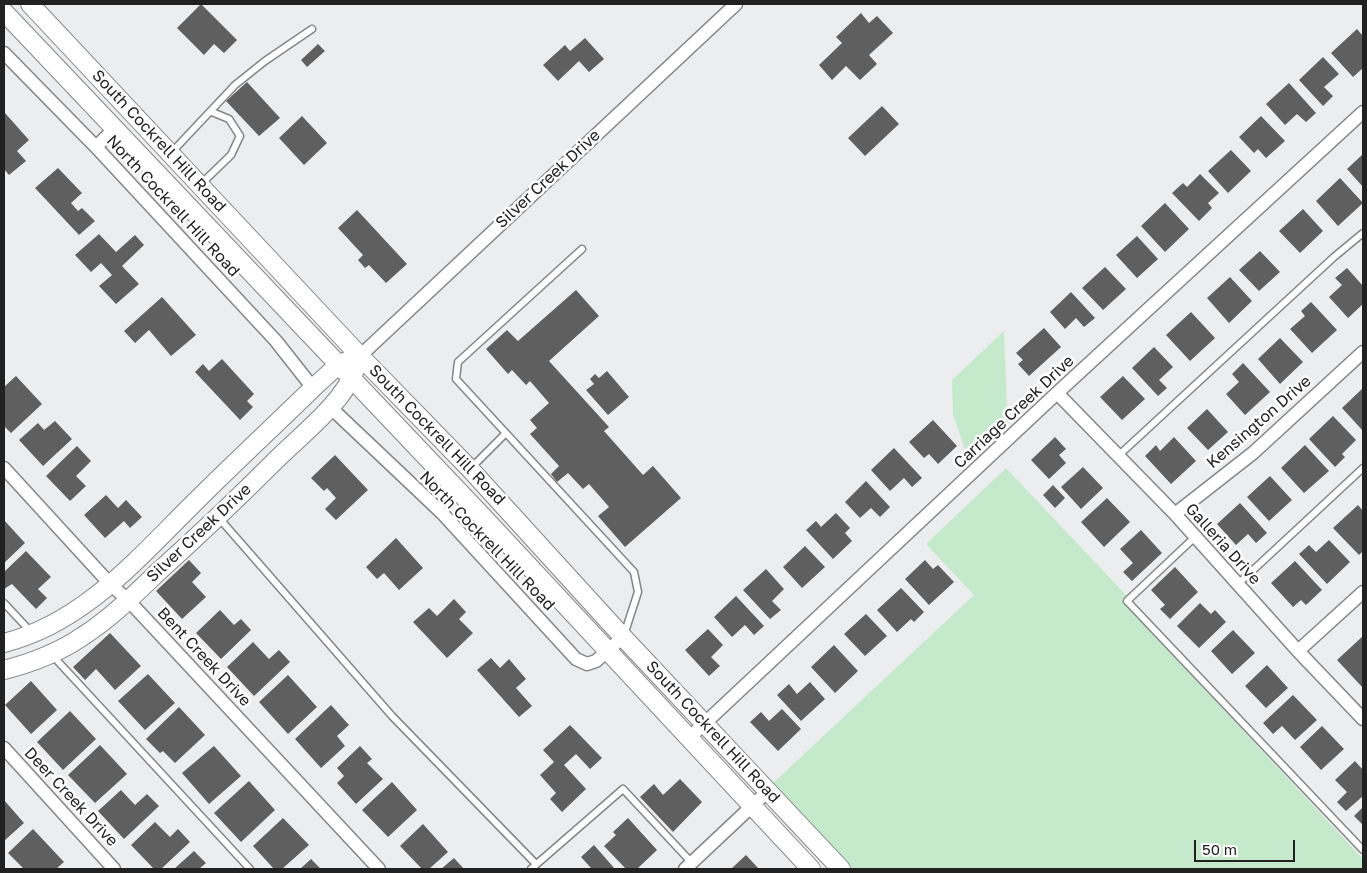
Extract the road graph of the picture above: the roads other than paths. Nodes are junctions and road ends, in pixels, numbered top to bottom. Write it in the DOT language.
graph roads {
  1 [pos="30,4"];
  2 [pos="736,4"];
  3 [pos="4,12"];
  4 [pos="312,29"];
  5 [pos="4,53"];
  6 [pos="212,112"];
  7 [pos="1363,112"];
  8 [pos="114,129"];
  9 [pos="96,147"];
  10 [pos="171,153"];
  11 [pos="200,184"];
  12 [pos="1363,233"];
  13 [pos="582,249"];
  14 [pos="1363,352"];
  15 [pos="360,356"];
  16 [pos="338,365"];
  17 [pos="352,380"];
  18 [pos="313,388"];
  19 [pos="1057,393"];
  20 [pos="330,407"];
  21 [pos="506,433"];
  22 [pos="1118,456"];
  23 [pos="4,468"];
  24 [pos="470,468"];
  25 [pos="1363,468"];
  26 [pos="1174,514"];
  27 [pos="218,517"];
  28 [pos="1195,537"];
  29 [pos="1238,584"];
  30 [pos="111,585"];
  31 [pos="1363,592"];
  32 [pos="128,600"];
  33 [pos="4,603"];
  34 [pos="33,633"];
  35 [pos="623,636"];
  36 [pos="4,643"];
  37 [pos="608,651"];
  38 [pos="1298,651"];
  39 [pos="50,653"];
  40 [pos="4,670"];
  41 [pos="1363,719"];
  42 [pos="705,724"];
  43 [pos="689,738"];
  44 [pos="4,748"];
  45 [pos="768,791"];
  46 [pos="752,806"];
  47 [pos="1363,850"];
  48 [pos="688,866"];
  49 [pos="534,867"];
  50 [pos="114,869"];
  51 [pos="250,869"];
  52 [pos="379,869"];
  53 [pos="812,869"];
  54 [pos="841,869"];
  1 -- 10 [label="main road, South Cockrell Hill Road"];
  2 -- 15 [label="street, Silver Creek Drive"];
  3 -- 8 [label="main road, South Cockrell Hill Road"];
  4 -- 6 [label="lane"];
  5 -- 9 [label="street, North Cockrell Hill Road"];
  6 -- 10 [label="lane"];
  6 -- 11 [label="lane"];
  7 -- 19 [label="street, Carriage Creek Drive"];
  8 -- 9 [label="street"];
  8 -- 16 [label="main road, South Cockrell Hill Road"];
  9 -- 18 [label="street, North Cockrell Hill Road"];
  10 -- 11 [label="main road, South Cockrell Hill Road"];
  11 -- 15 [label="main road, South Cockrell Hill Road"];
  12 -- 22 [label="lane"];
  13 -- 21 [label="lane"];
  14 -- 26 [label="street, Kensington Drive"];
  15 -- 16 [label="main road, Silver Creek Drive"];
  15 -- 17 [label="main road, Silver Creek Drive"];
  15 -- 24 [label="main road, South Cockrell Hill Road"];
  16 -- 17 [label="main road, South Cockrell Hill Road"];
  16 -- 18 [label="main road, Silver Creek Drive"];
  17 -- 20 [label="main road, Silver Creek Drive"];
  17 -- 37 [label="main road, South Cockrell Hill Road"];
  18 -- 30 [label="main road, Silver Creek Drive"];
  19 -- 22 [label="street, Galleria Drive"];
  19 -- 42 [label="street, Carriage Creek Drive"];
  20 -- 27 [label="main road, Silver Creek Drive"];
  20 -- 37 [label="street, North Cockrell Hill Road"];
  21 -- 24 [label="lane"];
  21 -- 35 [label="lane"];
  22 -- 26 [label="street, Galleria Drive"];
  23 -- 30 [label="street, Bent Creek Drive"];
  24 -- 35 [label="main road, South Cockrell Hill Road"];
  25 -- 29 [label="lane"];
  26 -- 28 [label="street, Galleria Drive"];
  27 -- 32 [label="main road, Silver Creek Drive"];
  27 -- 49 [label="lane"];
  28 -- 29 [label="street, Galleria Drive"];
  28 -- 47 [label="lane"];
  29 -- 38 [label="street, Galleria Drive"];
  30 -- 32 [label="street, Bent Creek Drive"];
  30 -- 34 [label="main road, Silver Creek Drive"];
  31 -- 38 [label="street"];
  32 -- 39 [label="main road, Silver Creek Drive"];
  32 -- 52 [label="street, Bent Creek Drive"];
  33 -- 34 [label="lane"];
  34 -- 36 [label="main road, Silver Creek Drive"];
  35 -- 37 [label="street, North Cockrell Hill Road"];
  35 -- 42 [label="main road, South Cockrell Hill Road"];
  37 -- 43 [label="main road, South Cockrell Hill Road"];
  38 -- 41 [label="street, Galleria Drive"];
  39 -- 40 [label="main road, Silver Creek Drive"];
  39 -- 51 [label="lane"];
  42 -- 43 [label="street, Carriage Creek Drive"];
  42 -- 45 [label="main road, South Cockrell Hill Road"];
  43 -- 46 [label="main road, South Cockrell Hill Road"];
  44 -- 50 [label="street, Deer Creek Drive"];
  45 -- 46 [label="street"];
  45 -- 54 [label="main road, South Cockrell Hill Road"];
  46 -- 48 [label="street"];
  46 -- 53 [label="main road, South Cockrell Hill Road"];
  48 -- 49 [label="lane"];
}
